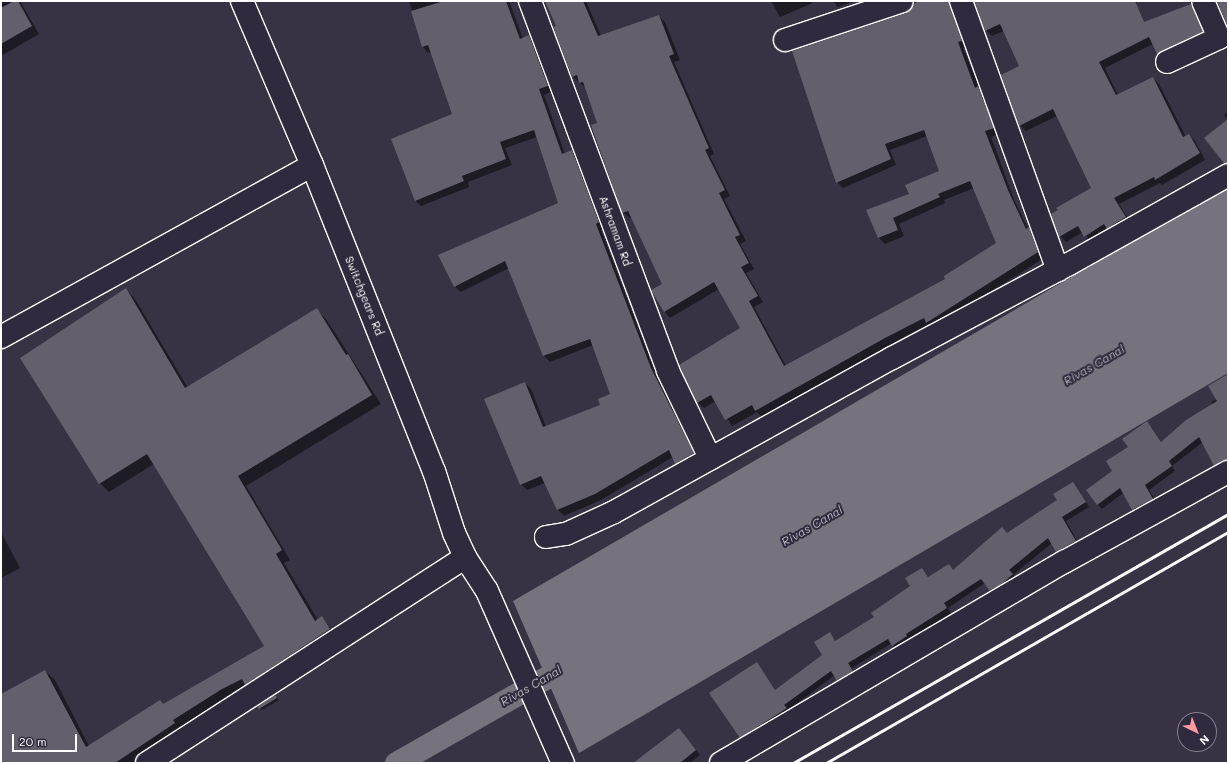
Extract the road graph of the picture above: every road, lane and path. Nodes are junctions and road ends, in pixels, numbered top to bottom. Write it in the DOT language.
graph roads {
  1 [pos="242,1"];
  2 [pos="530,1"];
  3 [pos="902,1"];
  4 [pos="961,1"];
  5 [pos="1203,1"];
  6 [pos="785,40"];
  7 [pos="1167,62"];
  8 [pos="312,166"];
  9 [pos="1228,174"];
  10 [pos="1058,270"];
  11 [pos="1,337"];
  12 [pos="710,458"];
  13 [pos="1228,472"];
  14 [pos="546,537"];
  15 [pos="465,557"];
  16 [pos="147,763"];
  17 [pos="563,763"];
  18 [pos="721,763"];
  1 -- 8 [label="street, Switchgears Rd"];
  2 -- 12 [label="street, Ashramam Rd"];
  3 -- 6 [label="street"];
  4 -- 10 [label="street"];
  5 -- 7 [label="street"];
  8 -- 11 [label="street"];
  8 -- 15 [label="street, Switchgears Rd"];
  9 -- 10 [label="street"];
  10 -- 12 [label="street"];
  12 -- 14 [label="street"];
  13 -- 18 [label="street"];
  15 -- 16 [label="street"];
  15 -- 17 [label="street, Switchgears Rd"];
}
